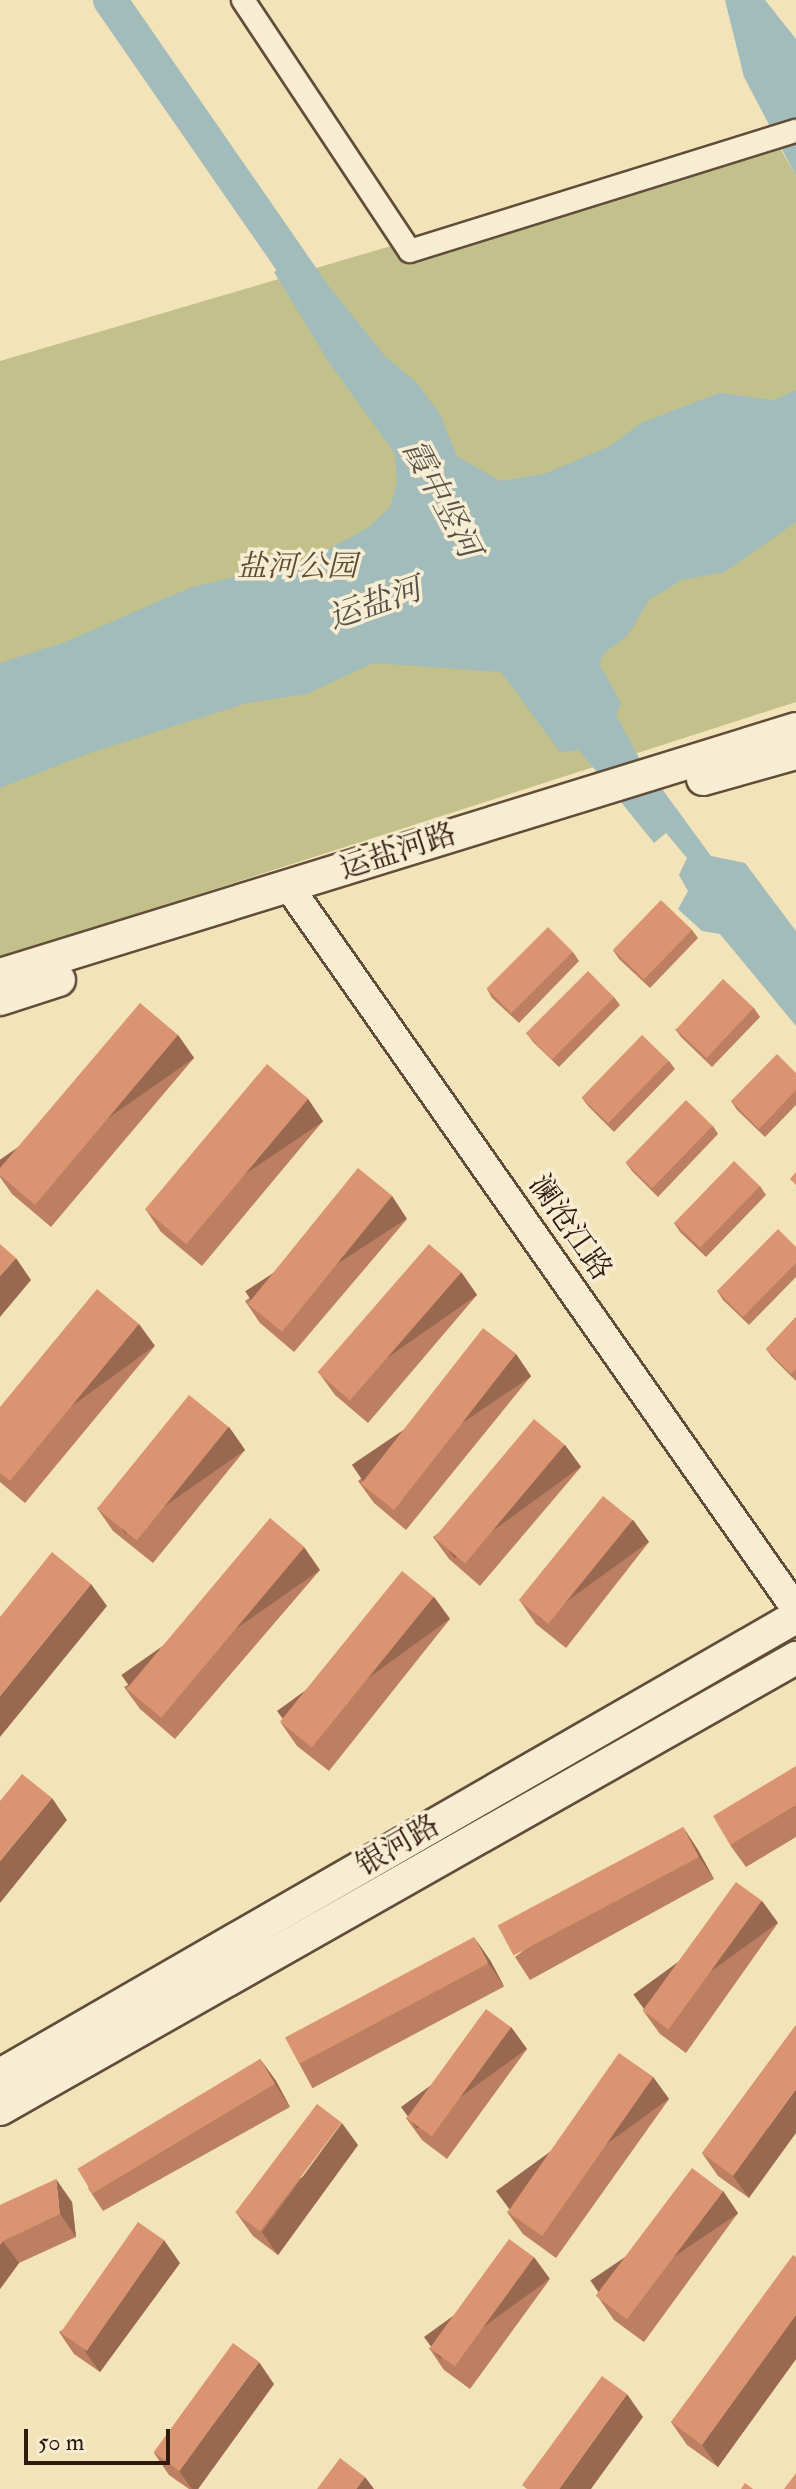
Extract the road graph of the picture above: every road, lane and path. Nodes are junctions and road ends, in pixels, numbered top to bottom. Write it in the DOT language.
graph roads {
  1 [pos="243,0"];
  2 [pos="796,131"];
  3 [pos="796,729"];
  4 [pos="796,753"];
  5 [pos="672,776"];
  6 [pos="295,894"];
  7 [pos="0,975"];
  8 [pos="0,999"];
  9 [pos="796,1609"];
  10 [pos="796,1617"];
  11 [pos="796,1658"];
  12 [pos="0,2075"];
  13 [pos="0,2109"];
  1 -- 2 [label="street"];
  3 -- 5 [label="main road, 运盐河路"];
  4 -- 5 [label="main road, 运盐河路"];
  5 -- 6 [label="main road, 运盐河路"];
  6 -- 7 [label="main road, 运盐河路"];
  6 -- 8 [label="main road, 运盐河路"];
  6 -- 9 [label="street, 澜沧江路"];
  10 -- 12 [label="main road, 银河路"];
  11 -- 13 [label="main road, 银河路"];
}
